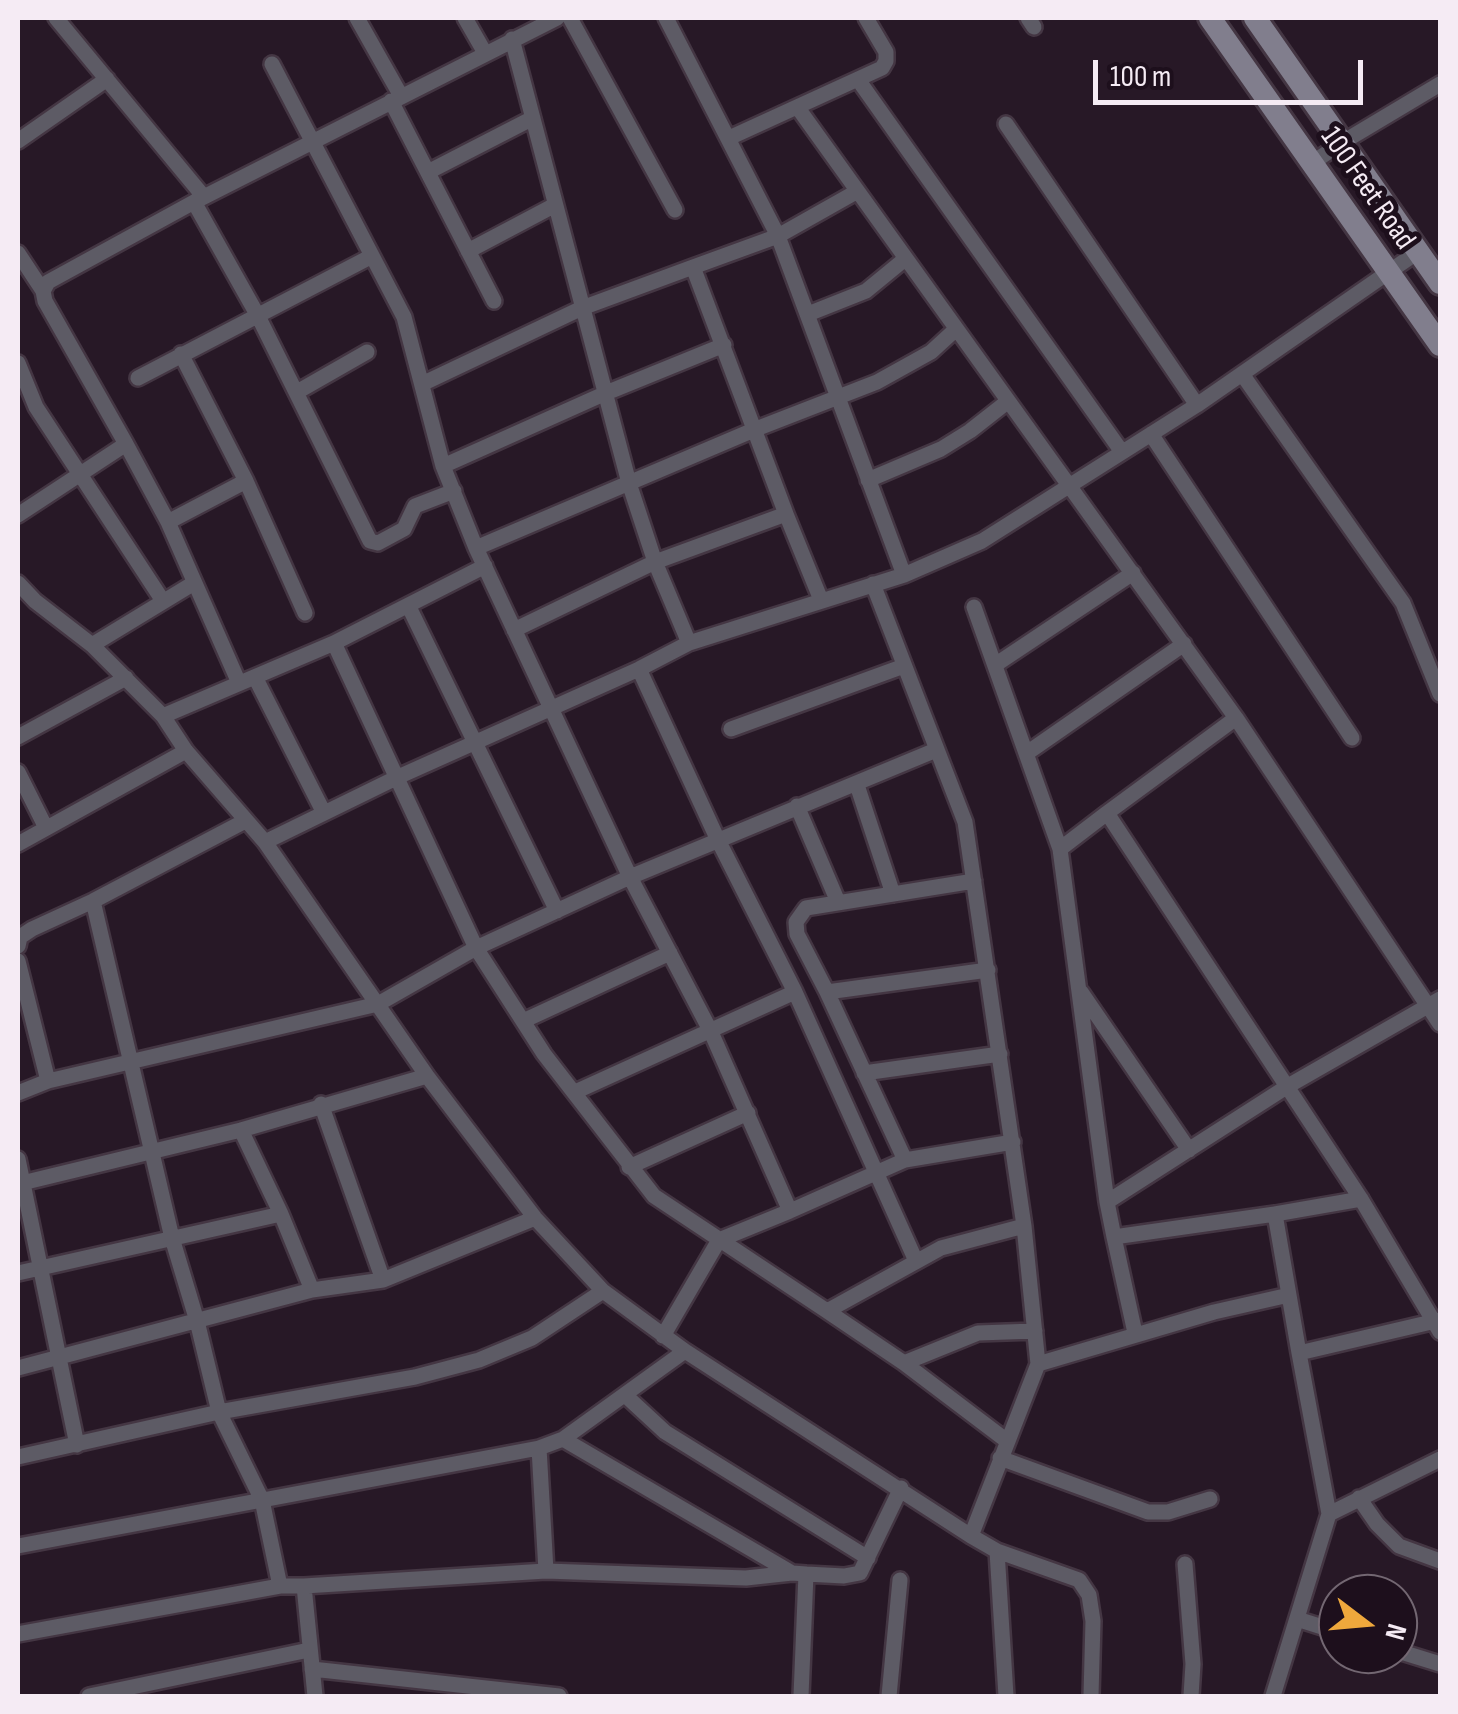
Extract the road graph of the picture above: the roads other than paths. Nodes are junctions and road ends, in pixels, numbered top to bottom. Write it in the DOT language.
graph roads {
  1 [pos="56,18"];
  2 [pos="357,18"];
  3 [pos="466,18"];
  4 [pos="556,18"];
  5 [pos="570,18"];
  6 [pos="866,18"];
  7 [pos="1210,18"];
  8 [pos="1255,18"];
  9 [pos="670,19"];
  10 [pos="512,39"];
  11 [pos="485,53"];
  12 [pos="272,64"];
  13 [pos="107,78"];
  14 [pos="859,80"];
  15 [pos="1440,84"];
  16 [pos="396,98"];
  17 [pos="798,108"];
  18 [pos="533,118"];
  19 [pos="1006,124"];
  20 [pos="729,138"];
  21 [pos="18,141"];
  22 [pos="1343,142"];
  23 [pos="312,143"];
  24 [pos="1312,163"];
  25 [pos="428,172"];
  26 [pos="856,192"];
  27 [pos="199,199"];
  28 [pos="555,206"];
  29 [pos="675,210"];
  30 [pos="778,236"];
  31 [pos="468,251"];
  32 [pos="1419,251"];
  33 [pos="18,253"];
  34 [pos="372,256"];
  35 [pos="904,260"];
  36 [pos="693,267"];
  37 [pos="1388,271"];
  38 [pos="1440,282"];
  39 [pos="43,291"];
  40 [pos="494,301"];
  41 [pos="582,308"];
  42 [pos="808,314"];
  43 [pos="258,316"];
  44 [pos="955,330"];
  45 [pos="1440,345"];
  46 [pos="724,346"];
  47 [pos="366,352"];
  48 [pos="181,354"];
  49 [pos="18,363"];
  50 [pos="1242,374"];
  51 [pos="138,378"];
  52 [pos="424,383"];
  53 [pos="297,392"];
  54 [pos="606,392"];
  55 [pos="836,398"];
  56 [pos="1006,402"];
  57 [pos="1197,405"];
  58 [pos="756,429"];
  59 [pos="1152,434"];
  60 [pos="126,444"];
  61 [pos="1122,452"];
  62 [pos="444,466"];
  63 [pos="81,474"];
  64 [pos="246,480"];
  65 [pos="868,480"];
  66 [pos="628,483"];
  67 [pos="1072,486"];
  68 [pos="454,491"];
  69 [pos="786,514"];
  70 [pos="18,515"];
  71 [pos="168,522"];
  72 [pos="476,548"];
  73 [pos="655,562"];
  74 [pos="485,566"];
  75 [pos="1134,572"];
  76 [pos="904,575"];
  77 [pos="18,583"];
  78 [pos="194,583"];
  79 [pos="873,584"];
  80 [pos="821,600"];
  81 [pos="163,601"];
  82 [pos="35,602"];
  83 [pos="409,606"];
  84 [pos="974,606"];
  85 [pos="18,612"];
  86 [pos="305,613"];
  87 [pos="514,630"];
  88 [pos="334,643"];
  89 [pos="689,643"];
  90 [pos="92,644"];
  91 [pos="1184,644"];
  92 [pos="995,665"];
  93 [pos="904,666"];
  94 [pos="638,670"];
  95 [pos="126,678"];
  96 [pos="247,680"];
  97 [pos="1440,694"];
  98 [pos="552,708"];
  99 [pos="163,716"];
  100 [pos="1236,718"];
  101 [pos="730,729"];
  102 [pos="18,736"];
  103 [pos="1352,738"];
  104 [pos="474,743"];
  105 [pos="936,750"];
  106 [pos="186,751"];
  107 [pos="1027,753"];
  108 [pos="18,772"];
  109 [pos="398,777"];
  110 [pos="857,785"];
  111 [pos="797,806"];
  112 [pos="324,813"];
  113 [pos="1107,813"];
  114 [pos="245,821"];
  115 [pos="46,828"];
  116 [pos="718,838"];
  117 [pos="265,842"];
  118 [pos="18,844"];
  119 [pos="1060,849"];
  120 [pos="630,877"];
  121 [pos="974,880"];
  122 [pos="893,894"];
  123 [pos="93,901"];
  124 [pos="838,902"];
  125 [pos="557,911"];
  126 [pos="18,946"];
  127 [pos="476,948"];
  128 [pos="670,953"];
  129 [pos="18,969"];
  130 [pos="988,970"];
  131 [pos="1079,988"];
  132 [pos="795,992"];
  133 [pos="827,992"];
  134 [pos="1435,1002"];
  135 [pos="378,1004"];
  136 [pos="523,1021"];
  137 [pos="1440,1024"];
  138 [pos="711,1032"];
  139 [pos="1000,1054"];
  140 [pos="132,1062"];
  141 [pos="864,1073"];
  142 [pos="427,1076"];
  143 [pos="48,1082"];
  144 [pos="1288,1086"];
  145 [pos="575,1092"];
  146 [pos="18,1093"];
  147 [pos="321,1104"];
  148 [pos="748,1113"];
  149 [pos="242,1130"];
  150 [pos="1013,1142"];
  151 [pos="1188,1150"];
  152 [pos="152,1152"];
  153 [pos="18,1159"];
  154 [pos="905,1160"];
  155 [pos="629,1167"];
  156 [pos="878,1174"];
  157 [pos="20,1184"];
  158 [pos="1361,1199"];
  159 [pos="1107,1202"];
  160 [pos="790,1211"];
  161 [pos="281,1214"];
  162 [pos="1275,1214"];
  163 [pos="535,1218"];
  164 [pos="1024,1226"];
  165 [pos="1114,1237"];
  166 [pos="172,1238"];
  167 [pos="719,1240"];
  168 [pos="916,1261"];
  169 [pos="40,1267"];
  170 [pos="18,1273"];
  171 [pos="384,1280"];
  172 [pos="312,1290"];
  173 [pos="603,1291"];
  174 [pos="1289,1295"];
  175 [pos="827,1311"];
  176 [pos="197,1320"];
  177 [pos="1439,1325"];
  178 [pos="1035,1331"];
  179 [pos="1135,1334"];
  180 [pos="663,1336"];
  181 [pos="685,1351"];
  182 [pos="1299,1352"];
  183 [pos="58,1357"];
  184 [pos="904,1363"];
  185 [pos="1038,1364"];
  186 [pos="18,1368"];
  187 [pos="625,1394"];
  188 [pos="219,1412"];
  189 [pos="563,1439"];
  190 [pos="1008,1441"];
  191 [pos="78,1444"];
  192 [pos="539,1448"];
  193 [pos="18,1457"];
  194 [pos="1000,1458"];
  195 [pos="1440,1459"];
  196 [pos="901,1488"];
  197 [pos="1360,1498"];
  198 [pos="1210,1499"];
  199 [pos="262,1500"];
  200 [pos="1329,1514"];
  201 [pos="972,1536"];
  202 [pos="18,1546"];
  203 [pos="997,1551"];
  204 [pos="868,1558"];
  205 [pos="1440,1561"];
  206 [pos="1185,1564"];
  207 [pos="546,1571"];
  208 [pos="799,1574"];
  209 [pos="900,1580"];
  210 [pos="280,1586"];
  211 [pos="304,1586"];
  212 [pos="1297,1618"];
  213 [pos="1318,1625"];
  214 [pos="18,1634"];
  215 [pos="310,1650"];
  216 [pos="312,1669"];
  217 [pos="1277,1695"];
  218 [pos="89,1696"];
  219 [pos="315,1696"];
  220 [pos="560,1696"];
  221 [pos="801,1696"];
  222 [pos="889,1696"];
  223 [pos="1006,1696"];
  224 [pos="1091,1696"];
  225 [pos="1191,1696"];
  1 -- 13 [label="street"];
  2 -- 16 [label="street"];
  3 -- 11 [label="street"];
  4 -- 10 [label="street"];
  5 -- 29 [label="street"];
  6 -- 14 [label="street"];
  7 -- 24 [label="main road, 100 Feet Road"];
  8 -- 22 [label="main road, 100 Feet Road"];
  9 -- 20 [label="street"];
  10 -- 11 [label="street"];
  10 -- 18 [label="street"];
  11 -- 16 [label="street"];
  12 -- 23 [label="street"];
  13 -- 21 [label="street"];
  13 -- 27 [label="street"];
  14 -- 17 [label="street"];
  14 -- 61 [label="street"];
  15 -- 22 [label="street"];
  16 -- 23 [label="street"];
  16 -- 25 [label="street"];
  17 -- 20 [label="street"];
  17 -- 26 [label="street"];
  18 -- 25 [label="street"];
  18 -- 28 [label="street"];
  19 -- 57 [label="street"];
  20 -- 30 [label="street"];
  22 -- 24 [label="street"];
  22 -- 32 [label="main road, 100 Feet Road"];
  23 -- 27 [label="street"];
  23 -- 34 [label="street"];
  24 -- 37 [label="main road, 100 Feet Road"];
  25 -- 31 [label="street"];
  26 -- 30 [label="street"];
  26 -- 35 [label="street"];
  27 -- 39 [label="street"];
  27 -- 43 [label="street"];
  28 -- 31 [label="street"];
  28 -- 41 [label="street"];
  30 -- 36 [label="street"];
  30 -- 42 [label="street"];
  31 -- 40 [label="street"];
  32 -- 37 [label="street"];
  32 -- 38 [label="main road, 100 Feet Road"];
  33 -- 39 [label="street"];
  34 -- 43 [label="street"];
  34 -- 52 [label="street"];
  35 -- 42 [label="street"];
  35 -- 44 [label="street"];
  36 -- 41 [label="street"];
  36 -- 46 [label="street"];
  37 -- 45 [label="main road, 100 Feet Road"];
  37 -- 50 [label="street"];
  39 -- 60 [label="street"];
  41 -- 52 [label="street"];
  41 -- 54 [label="street"];
  42 -- 55 [label="street"];
  43 -- 48 [label="street"];
  43 -- 53 [label="street"];
  44 -- 55 [label="street"];
  44 -- 56 [label="street"];
  46 -- 54 [label="street"];
  46 -- 58 [label="street"];
  47 -- 53 [label="street"];
  48 -- 51 [label="street"];
  48 -- 64 [label="street"];
  49 -- 63 [label="street"];
  50 -- 57 [label="street"];
  50 -- 97 [label="street"];
  52 -- 62 [label="street"];
  53 -- 68 [label="street"];
  54 -- 62 [label="street"];
  54 -- 66 [label="street"];
  55 -- 58 [label="street"];
  55 -- 65 [label="street"];
  56 -- 65 [label="street"];
  56 -- 67 [label="street"];
  57 -- 59 [label="street"];
  58 -- 66 [label="street"];
  58 -- 69 [label="street"];
  59 -- 61 [label="street"];
  59 -- 103 [label="street"];
  60 -- 63 [label="street"];
  60 -- 71 [label="street"];
  61 -- 67 [label="street"];
  62 -- 68 [label="street"];
  63 -- 70 [label="street"];
  63 -- 81 [label="street"];
  64 -- 71 [label="street"];
  64 -- 86 [label="street"];
  65 -- 76 [label="street"];
  66 -- 72 [label="street"];
  66 -- 73 [label="street"];
  67 -- 75 [label="street"];
  67 -- 76 [label="street"];
  68 -- 72 [label="street"];
  69 -- 73 [label="street"];
  69 -- 80 [label="street"];
  71 -- 78 [label="street"];
  72 -- 74 [label="street"];
  73 -- 87 [label="street"];
  73 -- 89 [label="street"];
  74 -- 83 [label="street"];
  74 -- 87 [label="street"];
  75 -- 91 [label="street"];
  75 -- 92 [label="street"];
  76 -- 79 [label="street"];
  77 -- 82 [label="street"];
  78 -- 81 [label="street"];
  78 -- 96 [label="street"];
  79 -- 80 [label="street"];
  79 -- 93 [label="street"];
  80 -- 89 [label="street"];
  81 -- 90 [label="street"];
  82 -- 85 [label="street"];
  82 -- 90 [label="street"];
  83 -- 88 [label="street"];
  83 -- 104 [label="street"];
  84 -- 92 [label="street"];
  87 -- 98 [label="street"];
  88 -- 96 [label="street"];
  88 -- 109 [label="street"];
  89 -- 94 [label="street"];
  90 -- 95 [label="street"];
  91 -- 100 [label="street"];
  91 -- 107 [label="street"];
  92 -- 107 [label="street"];
  93 -- 101 [label="street"];
  93 -- 105 [label="street"];
  94 -- 98 [label="street"];
  94 -- 116 [label="street"];
  95 -- 99 [label="street"];
  95 -- 102 [label="street"];
  96 -- 99 [label="street"];
  96 -- 112 [label="street"];
  98 -- 104 [label="street"];
  98 -- 120 [label="street"];
  99 -- 106 [label="street"];
  100 -- 113 [label="street"];
  100 -- 134 [label="street"];
  104 -- 109 [label="street"];
  104 -- 125 [label="street"];
  105 -- 110 [label="street"];
  105 -- 121 [label="street"];
  106 -- 114 [label="street"];
  106 -- 115 [label="street"];
  107 -- 119 [label="street"];
  108 -- 115 [label="street"];
  109 -- 112 [label="street"];
  109 -- 127 [label="street"];
  110 -- 111 [label="street"];
  110 -- 122 [label="street"];
  111 -- 116 [label="street"];
  111 -- 124 [label="street"];
  112 -- 117 [label="street"];
  113 -- 119 [label="street"];
  113 -- 144 [label="street"];
  114 -- 117 [label="street"];
  114 -- 123 [label="street"];
  115 -- 118 [label="street"];
  116 -- 120 [label="street"];
  116 -- 132 [label="street"];
  117 -- 135 [label="street"];
  119 -- 131 [label="street"];
  120 -- 125 [label="street"];
  120 -- 128 [label="street"];
  121 -- 122 [label="street"];
  121 -- 130 [label="street"];
  122 -- 124 [label="street"];
  123 -- 126 [label="street"];
  123 -- 140 [label="street"];
  124 -- 133 [label="street"];
  125 -- 127 [label="street"];
  127 -- 135 [label="street"];
  127 -- 136 [label="street"];
  128 -- 136 [label="street"];
  128 -- 138 [label="street"];
  129 -- 143 [label="street"];
  130 -- 133 [label="street"];
  130 -- 139 [label="street"];
  131 -- 151 [label="street"];
  131 -- 159 [label="street"];
  132 -- 138 [label="street"];
  132 -- 156 [label="street"];
  133 -- 141 [label="street"];
  134 -- 137 [label="street"];
  134 -- 144 [label="street"];
  135 -- 140 [label="street"];
  135 -- 142 [label="street"];
  136 -- 145 [label="street"];
  138 -- 145 [label="street"];
  138 -- 148 [label="street"];
  139 -- 141 [label="street"];
  139 -- 150 [label="street"];
  140 -- 143 [label="street"];
  140 -- 152 [label="street"];
  141 -- 154 [label="street"];
  142 -- 147 [label="street"];
  142 -- 163 [label="street"];
  143 -- 146 [label="street"];
  144 -- 151 [label="street"];
  144 -- 158 [label="street"];
  145 -- 155 [label="street"];
  147 -- 149 [label="street"];
  147 -- 171 [label="street"];
  148 -- 155 [label="street"];
  148 -- 160 [label="street"];
  149 -- 152 [label="street"];
  149 -- 161 [label="street"];
  150 -- 154 [label="street"];
  150 -- 164 [label="street"];
  151 -- 159 [label="street"];
  152 -- 157 [label="street"];
  152 -- 166 [label="street"];
  153 -- 157 [label="street"];
  154 -- 156 [label="street"];
  155 -- 167 [label="street"];
  156 -- 160 [label="street"];
  156 -- 168 [label="street"];
  157 -- 169 [label="street"];
  158 -- 162 [label="street"];
  158 -- 177 [label="street"];
  159 -- 165 [label="street"];
  160 -- 167 [label="street"];
  161 -- 166 [label="street"];
  161 -- 172 [label="street"];
  162 -- 165 [label="street"];
  162 -- 174 [label="street"];
  163 -- 171 [label="street"];
  163 -- 173 [label="street"];
  164 -- 168 [label="street"];
  164 -- 178 [label="street"];
  165 -- 179 [label="street"];
  166 -- 169 [label="street"];
  166 -- 176 [label="street"];
  167 -- 175 [label="street"];
  167 -- 180 [label="street"];
  168 -- 175 [label="street"];
  169 -- 170 [label="street"];
  169 -- 183 [label="street"];
  171 -- 172 [label="street"];
  172 -- 176 [label="street"];
  173 -- 180 [label="street"];
  173 -- 188 [label="street"];
  174 -- 179 [label="street"];
  174 -- 182 [label="street"];
  175 -- 184 [label="street"];
  176 -- 183 [label="street"];
  176 -- 188 [label="street"];
  177 -- 182 [label="street"];
  178 -- 184 [label="street"];
  178 -- 185 [label="street"];
  179 -- 185 [label="street"];
  180 -- 181 [label="street"];
  181 -- 187 [label="street"];
  181 -- 196 [label="street"];
  182 -- 200 [label="street"];
  183 -- 186 [label="street"];
  183 -- 191 [label="street"];
  184 -- 190 [label="street"];
  185 -- 190 [label="street"];
  187 -- 189 [label="street"];
  187 -- 204 [label="street"];
  188 -- 191 [label="street"];
  188 -- 199 [label="street"];
  189 -- 192 [label="street"];
  189 -- 208 [label="street"];
  190 -- 194 [label="street"];
  191 -- 193 [label="street"];
  192 -- 199 [label="street"];
  192 -- 207 [label="street"];
  194 -- 198 [label="street"];
  194 -- 201 [label="street"];
  195 -- 197 [label="street"];
  196 -- 201 [label="street"];
  196 -- 204 [label="street"];
  197 -- 200 [label="street"];
  197 -- 205 [label="street"];
  199 -- 202 [label="street"];
  199 -- 210 [label="street"];
  200 -- 212 [label="street"];
  201 -- 203 [label="street"];
  203 -- 223 [label="street"];
  203 -- 224 [label="street"];
  204 -- 208 [label="street"];
  206 -- 225 [label="street"];
  207 -- 208 [label="street"];
  207 -- 211 [label="street"];
  208 -- 221 [label="street"];
  209 -- 222 [label="street"];
  210 -- 211 [label="street"];
  210 -- 214 [label="street"];
  211 -- 215 [label="street"];
  212 -- 213 [label="street"];
  212 -- 217 [label="street"];
  215 -- 216 [label="street"];
  215 -- 218 [label="street"];
  216 -- 219 [label="street"];
  216 -- 220 [label="street"];
}
